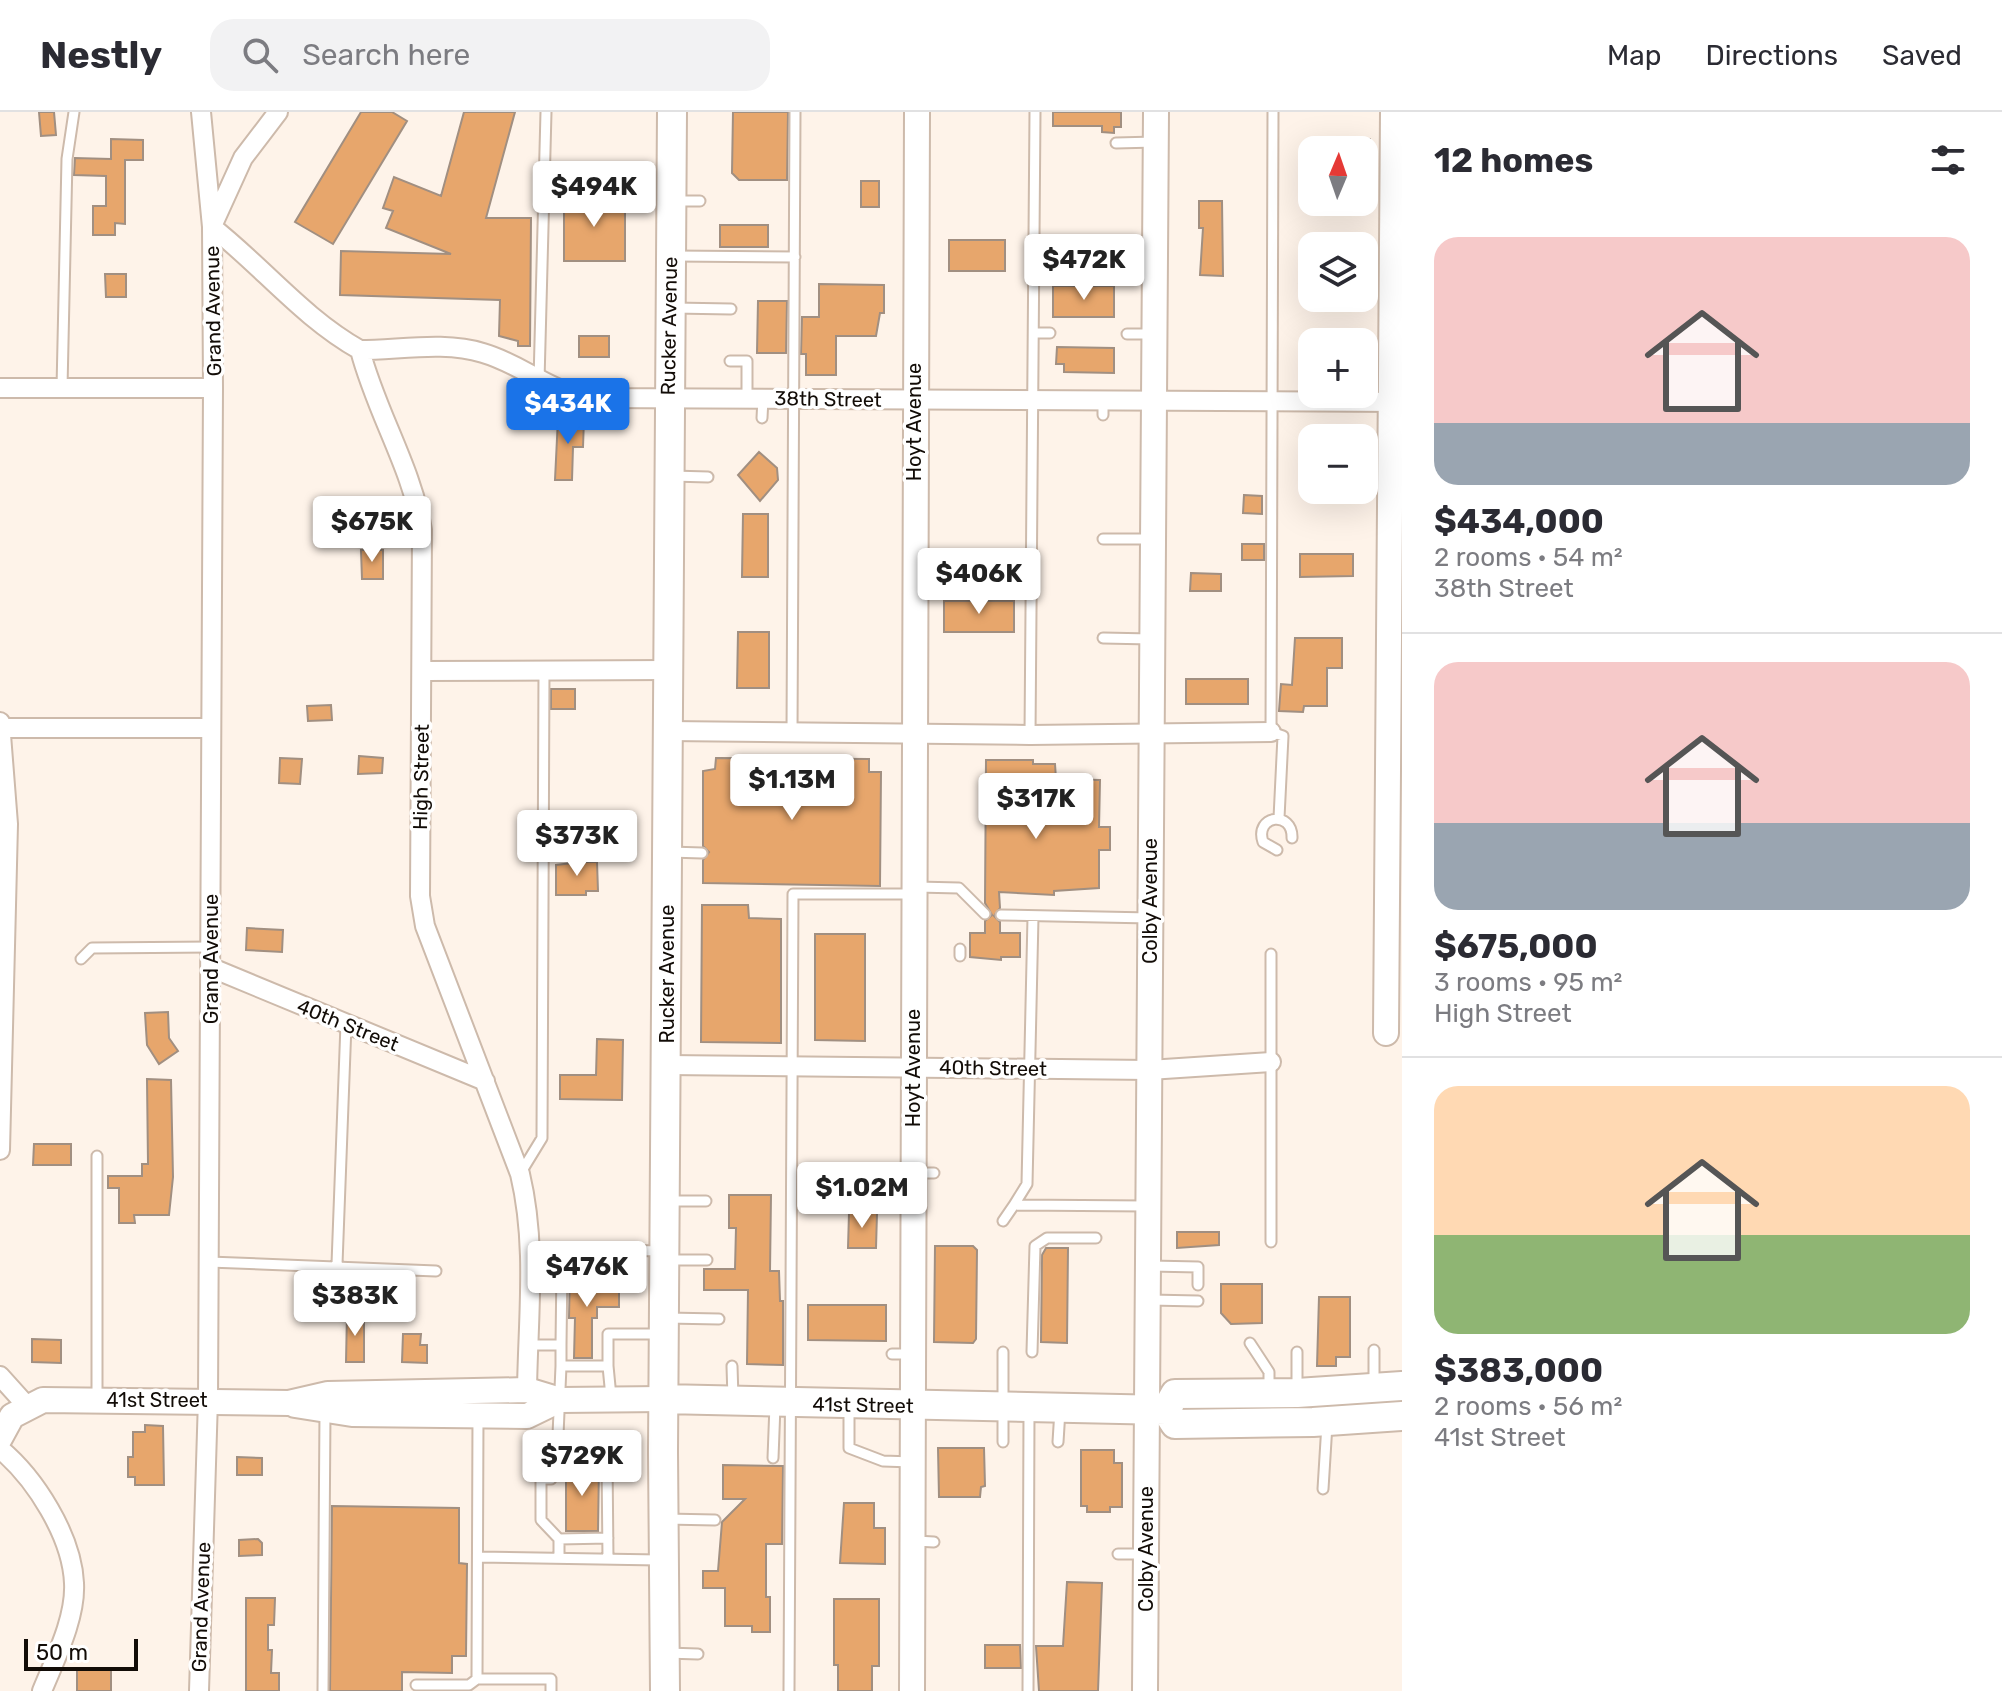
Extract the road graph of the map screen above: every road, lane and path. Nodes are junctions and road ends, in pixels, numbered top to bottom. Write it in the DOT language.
graph roads {
  1 [pos="74,112"];
  2 [pos="201,112"];
  3 [pos="278,112"];
  4 [pos="546,112"];
  5 [pos="672,112"];
  6 [pos="795,112"];
  7 [pos="917,112"];
  8 [pos="1035,112"];
  9 [pos="1156,112"];
  10 [pos="1273,112"];
  11 [pos="1393,112"];
  12 [pos="1155,142"];
  13 [pos="1116,143"];
  14 [pos="532,187"];
  15 [pos="544,188"];
  16 [pos="671,201"];
  17 [pos="700,201"];
  18 [pos="212,227"];
  19 [pos="1063,246"];
  20 [pos="1154,247"];
  21 [pos="670,256"];
  22 [pos="795,257"];
  23 [pos="670,308"];
  24 [pos="731,309"];
  25 [pos="1034,333"];
  26 [pos="1050,333"];
  27 [pos="1127,334"];
  28 [pos="1154,334"];
  29 [pos="360,350"];
  30 [pos="730,361"];
  31 [pos="539,382"];
  32 [pos="0,388"];
  33 [pos="62,388"];
  34 [pos="213,388"];
  35 [pos="669,398"];
  36 [pos="755,398"];
  37 [pos="795,398"];
  38 [pos="914,400"];
  39 [pos="1034,402"];
  40 [pos="1272,402"];
  41 [pos="1396,402"];
  42 [pos="1153,403"];
  43 [pos="762,418"];
  44 [pos="668,476"];
  45 [pos="708,477"];
  46 [pos="1103,539"];
  47 [pos="1152,539"];
  48 [pos="1103,638"];
  49 [pos="1152,639"];
  50 [pos="668,670"];
  51 [pos="422,671"];
  52 [pos="544,671"];
  53 [pos="0,726"];
  54 [pos="210,728"];
  55 [pos="668,731"];
  56 [pos="1152,731"];
  57 [pos="1271,732"];
  58 [pos="792,733"];
  59 [pos="913,733"];
  60 [pos="1395,734"];
  61 [pos="1030,735"];
  62 [pos="1279,818"];
  63 [pos="1292,838"];
  64 [pos="1277,850"];
  65 [pos="668,852"];
  66 [pos="702,853"];
  67 [pos="913,891"];
  68 [pos="2,901"];
  69 [pos="985,914"];
  70 [pos="1001,915"];
  71 [pos="1033,917"];
  72 [pos="1150,918"];
  73 [pos="212,947"];
  74 [pos="1271,954"];
  75 [pos="81,959"];
  76 [pos="212,968"];
  77 [pos="346,1024"];
  78 [pos="1,1029"];
  79 [pos="1386,1033"];
  80 [pos="1271,1062"];
  81 [pos="667,1065"];
  82 [pos="793,1066"];
  83 [pos="913,1067"];
  84 [pos="1028,1069"];
  85 [pos="1149,1070"];
  86 [pos="485,1081"];
  87 [pos="0,1150"];
  88 [pos="97,1156"];
  89 [pos="520,1174"];
  90 [pos="665,1201"];
  91 [pos="706,1201"];
  92 [pos="1014,1205"];
  93 [pos="1148,1206"];
  94 [pos="1003,1221"];
  95 [pos="1096,1238"];
  96 [pos="1271,1242"];
  97 [pos="664,1255"];
  98 [pos="707,1260"];
  99 [pos="209,1262"];
  100 [pos="337,1264"];
  101 [pos="1148,1266"];
  102 [pos="436,1271"];
  103 [pos="1198,1285"];
  104 [pos="1147,1300"];
  105 [pos="1198,1301"];
  106 [pos="719,1319"];
  107 [pos="664,1326"];
  108 [pos="1250,1343"];
  109 [pos="528,1345"];
  110 [pos="561,1345"];
  111 [pos="1374,1350"];
  112 [pos="1003,1352"];
  113 [pos="1032,1352"];
  114 [pos="1297,1352"];
  115 [pos="608,1366"];
  116 [pos="732,1366"];
  117 [pos="561,1367"];
  118 [pos="0,1378"];
  119 [pos="1388,1387"];
  120 [pos="527,1390"];
  121 [pos="1269,1393"];
  122 [pos="1297,1393"];
  123 [pos="97,1399"];
  124 [pos="208,1399"];
  125 [pos="663,1399"];
  126 [pos="560,1400"];
  127 [pos="611,1400"];
  128 [pos="734,1402"];
  129 [pos="289,1403"];
  130 [pos="427,1404"];
  131 [pos="784,1404"];
  132 [pos="849,1405"];
  133 [pos="27,1406"];
  134 [pos="914,1406"];
  135 [pos="1017,1407"];
  136 [pos="1060,1408"];
  137 [pos="1157,1410"];
  138 [pos="325,1412"];
  139 [pos="478,1416"];
  140 [pos="1402,1416"];
  141 [pos="1327,1421"];
  142 [pos="0,1438"];
  143 [pos="1003,1442"];
  144 [pos="1058,1442"];
  145 [pos="0,1449"];
  146 [pos="557,1458"];
  147 [pos="773,1458"];
  148 [pos="912,1462"];
  149 [pos="1323,1489"];
  150 [pos="663,1519"];
  151 [pos="715,1520"];
  152 [pos="608,1538"];
  153 [pos="559,1539"];
  154 [pos="1118,1554"];
  155 [pos="1146,1554"];
  156 [pos="478,1557"];
  157 [pos="559,1558"];
  158 [pos="608,1559"];
  159 [pos="663,1560"];
  160 [pos="664,1653"];
  161 [pos="698,1654"];
  162 [pos="477,1679"];
  163 [pos="416,1685"];
  164 [pos="42,1691"];
  165 [pos="199,1691"];
  166 [pos="323,1691"];
  167 [pos="551,1691"];
  168 [pos="665,1691"];
  169 [pos="789,1691"];
  170 [pos="912,1691"];
  171 [pos="1028,1691"];
  172 [pos="1145,1691"];
  1 -- 33 [label="lane"];
  2 -- 18 [label="street, Grand Avenue"];
  3 -- 18 [label="street"];
  4 -- 15 [label="lane"];
  5 -- 16 [label="main road, Rucker Avenue"];
  6 -- 22 [label="lane"];
  7 -- 38 [label="main road, Hoyt Avenue"];
  8 -- 25 [label="lane"];
  9 -- 12 [label="main road, Colby Avenue"];
  10 -- 40 [label="lane"];
  11 -- 41 [label="main road"];
  12 -- 13 [label="lane"];
  12 -- 20 [label="main road, Colby Avenue"];
  14 -- 15 [label="lane"];
  15 -- 31 [label="lane"];
  16 -- 17 [label="lane"];
  16 -- 21 [label="main road, Rucker Avenue"];
  18 -- 29 [label="street"];
  18 -- 34 [label="street, Grand Avenue"];
  19 -- 20 [label="lane"];
  20 -- 28 [label="main road, Colby Avenue"];
  21 -- 22 [label="lane"];
  21 -- 23 [label="main road, Rucker Avenue"];
  22 -- 37 [label="lane"];
  23 -- 24 [label="lane"];
  23 -- 35 [label="main road, Rucker Avenue"];
  25 -- 26 [label="lane"];
  25 -- 39 [label="lane"];
  27 -- 28 [label="lane"];
  28 -- 42 [label="main road, Colby Avenue"];
  29 -- 31 [label="street, 38th Street"];
  29 -- 51 [label="street, High Street"];
  30 -- 36 [label="lane"];
  31 -- 35 [label="street, 38th Street"];
  32 -- 33 [label="street"];
  33 -- 34 [label="street"];
  34 -- 54 [label="street, Grand Avenue"];
  35 -- 36 [label="street, 38th Street"];
  35 -- 44 [label="main road, Rucker Avenue"];
  36 -- 37 [label="street, 38th Street"];
  36 -- 43 [label="lane"];
  37 -- 38 [label="street, 38th Street"];
  37 -- 58 [label="lane"];
  38 -- 39 [label="street, 38th Street"];
  38 -- 59 [label="main road, Hoyt Avenue"];
  39 -- 42 [label="street, 38th Street"];
  39 -- 61 [label="lane"];
  40 -- 41 [label="street, 38th Street"];
  40 -- 42 [label="street, 38th Street"];
  40 -- 57 [label="lane"];
  41 -- 60 [label="main road"];
  42 -- 47 [label="main road, Colby Avenue"];
  44 -- 45 [label="lane"];
  44 -- 50 [label="main road, Rucker Avenue"];
  46 -- 47 [label="lane"];
  47 -- 49 [label="main road, Colby Avenue"];
  48 -- 49 [label="lane"];
  49 -- 56 [label="main road, Colby Avenue"];
  50 -- 52 [label="street"];
  50 -- 55 [label="main road, Rucker Avenue"];
  51 -- 52 [label="street"];
  51 -- 86 [label="street, High Street"];
  52 -- 89 [label="lane"];
  53 -- 54 [label="street"];
  53 -- 68 [label="street"];
  54 -- 73 [label="street, Grand Avenue"];
  55 -- 58 [label="street"];
  55 -- 65 [label="main road, Rucker Avenue"];
  56 -- 57 [label="street"];
  56 -- 61 [label="street"];
  56 -- 72 [label="main road, Colby Avenue"];
  57 -- 62 [label="lane"];
  58 -- 59 [label="street"];
  59 -- 61 [label="street"];
  59 -- 67 [label="main road, Hoyt Avenue"];
  60 -- 79 [label="main road"];
  62 -- 63 [label="lane"];
  62 -- 64 [label="lane"];
  65 -- 66 [label="lane"];
  65 -- 81 [label="main road, Rucker Avenue"];
  67 -- 69 [label="lane"];
  67 -- 82 [label="lane"];
  67 -- 83 [label="main road, Hoyt Avenue"];
  68 -- 78 [label="street"];
  70 -- 71 [label="lane"];
  71 -- 72 [label="lane"];
  71 -- 84 [label="lane"];
  72 -- 85 [label="main road, Colby Avenue"];
  73 -- 75 [label="lane"];
  73 -- 76 [label="street, Grand Avenue"];
  74 -- 80 [label="lane"];
  76 -- 77 [label="street, 40th Street"];
  76 -- 99 [label="street, Grand Avenue"];
  77 -- 86 [label="street, 40th Street"];
  77 -- 100 [label="lane"];
  78 -- 87 [label="street"];
  80 -- 85 [label="street, 40th Street"];
  80 -- 96 [label="lane"];
  81 -- 82 [label="street, 40th Street"];
  81 -- 90 [label="main road, Rucker Avenue"];
  82 -- 83 [label="street, 40th Street"];
  82 -- 131 [label="lane"];
  83 -- 84 [label="street, 40th Street"];
  83 -- 134 [label="main road, Hoyt Avenue"];
  84 -- 85 [label="street, 40th Street"];
  84 -- 92 [label="lane"];
  85 -- 93 [label="main road, Colby Avenue"];
  86 -- 89 [label="street, High Street"];
  88 -- 123 [label="lane"];
  89 -- 109 [label="street, High Street"];
  90 -- 91 [label="lane"];
  90 -- 97 [label="main road, Rucker Avenue"];
  92 -- 93 [label="lane"];
  92 -- 94 [label="lane"];
  93 -- 101 [label="main road, Colby Avenue"];
  95 -- 113 [label="lane"];
  97 -- 98 [label="lane"];
  97 -- 107 [label="main road, Rucker Avenue"];
  97 -- 110 [label="lane"];
  99 -- 100 [label="lane"];
  99 -- 124 [label="street, Grand Avenue"];
  100 -- 102 [label="lane"];
  101 -- 103 [label="lane"];
  101 -- 104 [label="main road, Colby Avenue"];
  104 -- 105 [label="lane"];
  104 -- 137 [label="main road, Colby Avenue"];
  106 -- 107 [label="lane"];
  107 -- 115 [label="lane"];
  107 -- 125 [label="main road, Rucker Avenue"];
  108 -- 121 [label="lane"];
  109 -- 110 [label="lane"];
  109 -- 120 [label="street, High Street"];
  110 -- 117 [label="lane"];
  111 -- 119 [label="lane"];
  112 -- 135 [label="lane"];
  114 -- 122 [label="lane"];
  115 -- 117 [label="lane"];
  115 -- 127 [label="lane"];
  116 -- 128 [label="lane"];
  117 -- 126 [label="lane"];
  118 -- 133 [label="street"];
  119 -- 122 [label="main road, 41st Street"];
  120 -- 126 [label="main road, 41st Street"];
  120 -- 130 [label="main road, 41st Street"];
  121 -- 122 [label="main road, 41st Street"];
  121 -- 137 [label="main road, 41st Street"];
  123 -- 124 [label="main road, 41st Street"];
  123 -- 133 [label="main road, 41st Street"];
  124 -- 129 [label="main road, 41st Street"];
  124 -- 165 [label="street, Grand Avenue"];
  125 -- 127 [label="main road, 41st Street"];
  125 -- 128 [label="main road, 41st Street"];
  125 -- 150 [label="main road, Rucker Avenue"];
  126 -- 127 [label="main road, 41st Street"];
  126 -- 139 [label="main road, 41st Street"];
  126 -- 146 [label="lane"];
  128 -- 131 [label="main road, 41st Street"];
  129 -- 130 [label="main road, 41st Street"];
  129 -- 138 [label="main road, 41st Street"];
  130 -- 138 [label="main road, 41st Street"];
  130 -- 139 [label="main road, 41st Street"];
  131 -- 132 [label="main road, 41st Street"];
  131 -- 147 [label="lane"];
  131 -- 169 [label="lane"];
  132 -- 134 [label="main road, 41st Street"];
  132 -- 148 [label="lane"];
  133 -- 142 [label="main road"];
  134 -- 135 [label="main road, 41st Street"];
  134 -- 148 [label="main road, Hoyt Avenue"];
  135 -- 136 [label="main road, 41st Street"];
  135 -- 143 [label="lane"];
  135 -- 171 [label="lane"];
  136 -- 137 [label="main road, 41st Street"];
  136 -- 144 [label="lane"];
  137 -- 141 [label="main road, 41st Street"];
  137 -- 155 [label="main road, Colby Avenue"];
  138 -- 166 [label="lane"];
  139 -- 156 [label="lane"];
  140 -- 141 [label="main road, 41st Street"];
  141 -- 149 [label="lane"];
  145 -- 164 [label="street"];
  146 -- 152 [label="lane"];
  146 -- 153 [label="lane"];
  148 -- 170 [label="main road, Hoyt Avenue"];
  150 -- 151 [label="lane"];
  150 -- 159 [label="main road, Rucker Avenue"];
  152 -- 153 [label="lane"];
  152 -- 158 [label="lane"];
  153 -- 157 [label="lane"];
  154 -- 155 [label="lane"];
  155 -- 172 [label="main road, Colby Avenue"];
  156 -- 157 [label="lane"];
  156 -- 162 [label="lane"];
  157 -- 158 [label="lane"];
  158 -- 159 [label="lane"];
  159 -- 160 [label="main road, Rucker Avenue"];
  160 -- 161 [label="lane"];
  160 -- 168 [label="main road, Rucker Avenue"];
  162 -- 163 [label="lane"];
  162 -- 167 [label="lane"];
}
